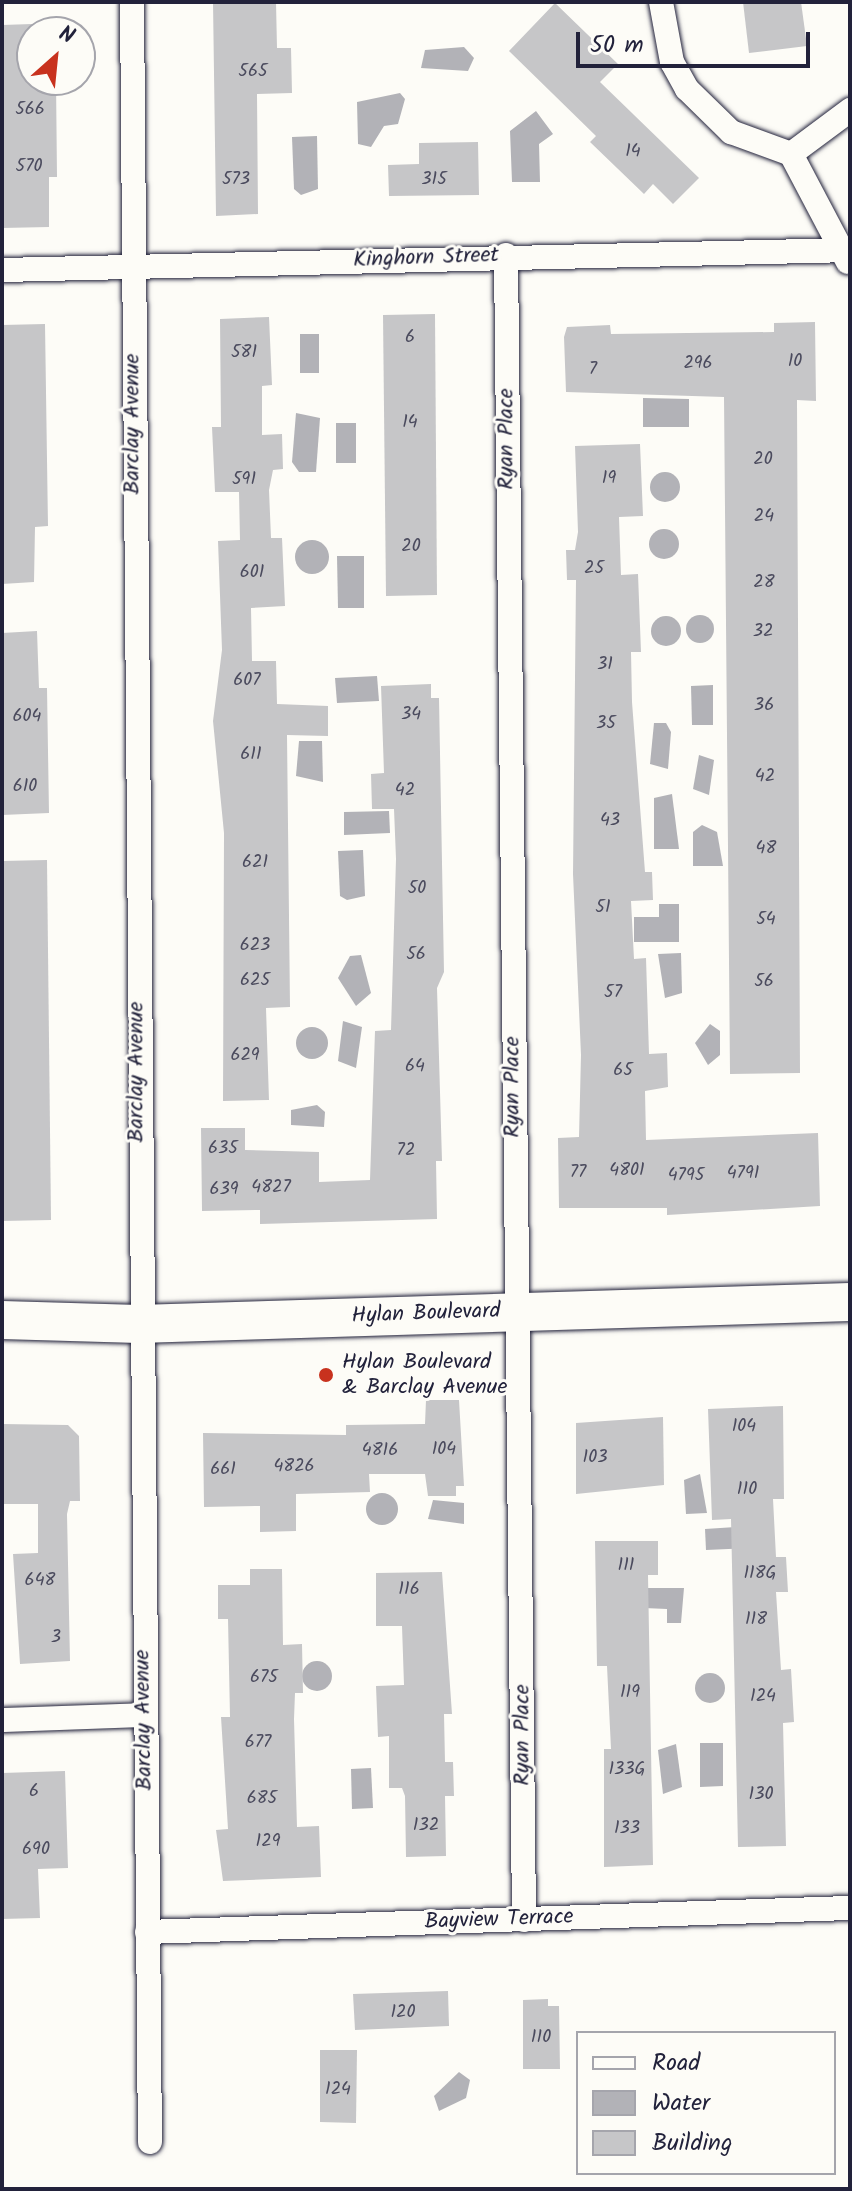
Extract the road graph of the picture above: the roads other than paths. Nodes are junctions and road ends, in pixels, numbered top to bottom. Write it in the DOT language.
graph roads {
  1 [pos="132,2"];
  2 [pos="661,2"];
  3 [pos="850,110"];
  4 [pos="791,154"];
  5 [pos="506,255"];
  6 [pos="847,256"];
  7 [pos="131,267"];
  8 [pos="2,270"];
  9 [pos="850,1302"];
  10 [pos="518,1311"];
  11 [pos="2,1320"];
  12 [pos="139,1324"];
  13 [pos="144,1715"];
  14 [pos="2,1720"];
  15 [pos="850,1908"];
  16 [pos="524,1920"];
  17 [pos="147,1932"];
  18 [pos="150,2142"];
  1 -- 7 [label="street, Barclay Avenue"];
  2 -- 4 [label="street"];
  3 -- 4 [label="street"];
  4 -- 6 [label="street"];
  5 -- 6 [label="street, Kinghorn Street"];
  5 -- 7 [label="street, Kinghorn Street"];
  5 -- 10 [label="street, Ryan Place"];
  7 -- 8 [label="street, Kinghorn Street"];
  7 -- 12 [label="street, Barclay Avenue"];
  9 -- 10 [label="main road, Hylan Boulevard"];
  10 -- 12 [label="main road, Hylan Boulevard"];
  10 -- 16 [label="street, Ryan Place"];
  11 -- 12 [label="main road, Hylan Boulevard"];
  12 -- 13 [label="street, Barclay Avenue"];
  13 -- 14 [label="street"];
  13 -- 17 [label="street, Barclay Avenue"];
  15 -- 16 [label="street, Bayview Terrace"];
  16 -- 17 [label="street, Bayview Terrace"];
  17 -- 18 [label="street, Barclay Avenue"];
}
